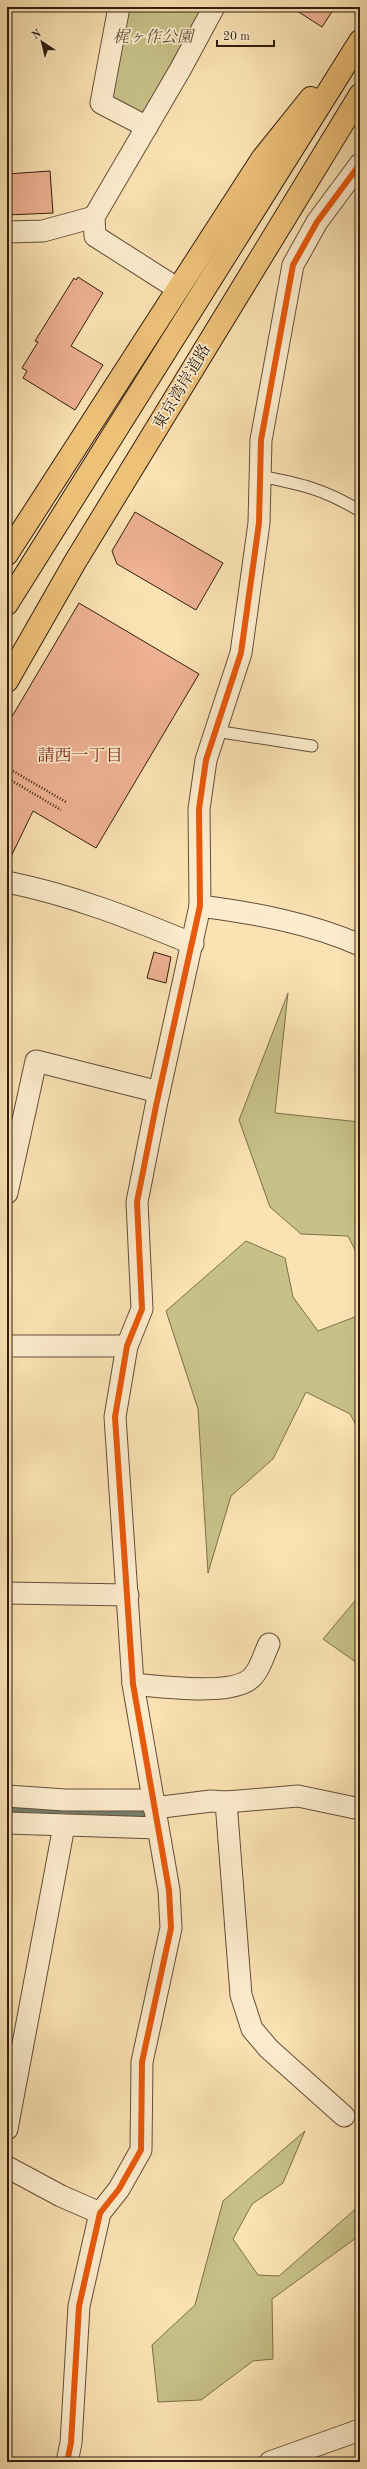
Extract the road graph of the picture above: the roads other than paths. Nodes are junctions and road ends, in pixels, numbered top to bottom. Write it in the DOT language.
graph roads {
  1 [pos="119,7"];
  2 [pos="214,7"];
  3 [pos="360,36"];
  4 [pos="360,41"];
  5 [pos="360,94"];
  6 [pos="147,127"];
  7 [pos="360,164"];
  8 [pos="94,217"];
  9 [pos="7,232"];
  10 [pos="178,289"];
  11 [pos="260,476"];
  12 [pos="360,511"];
  13 [pos="7,554"];
  14 [pos="7,604"];
  15 [pos="7,681"];
  16 [pos="216,731"];
  17 [pos="312,746"];
  18 [pos="7,882"];
  19 [pos="200,906"];
  20 [pos="193,944"];
  21 [pos="360,945"];
  22 [pos="159,1092"];
  23 [pos="7,1193"];
  24 [pos="7,1346"];
  25 [pos="128,1346"];
  26 [pos="7,1593"];
  27 [pos="128,1595"];
  28 [pos="269,1644"];
  29 [pos="133,1684"];
  30 [pos="7,1796"];
  31 [pos="226,1802"];
  32 [pos="360,1809"];
  33 [pos="155,1812"];
  34 [pos="7,1823"];
  35 [pos="64,1826"];
  36 [pos="344,2116"];
  37 [pos="7,2129"];
  38 [pos="7,2167"];
  39 [pos="100,2213"];
  40 [pos="360,2430"];
  41 [pos="67,2462"];
  42 [pos="270,2462"];
  1 -- 6 [label="street"];
  2 -- 6 [label="street"];
  3 -- 10 [label="highway"];
  4 -- 14 [label="highway, 東京湾岸道路"];
  5 -- 15 [label="highway, 東京湾岸道路"];
  6 -- 8 [label="street"];
  7 -- 11 [label="street"];
  8 -- 9 [label="street"];
  8 -- 10 [label="street"];
  10 -- 13 [label="highway"];
  11 -- 12 [label="lane"];
  11 -- 16 [label="street"];
  16 -- 17 [label="lane"];
  16 -- 19 [label="street"];
  18 -- 20 [label="street"];
  19 -- 20 [label="street"];
  19 -- 21 [label="street"];
  20 -- 22 [label="street"];
  22 -- 23 [label="street"];
  22 -- 25 [label="street"];
  24 -- 25 [label="street"];
  25 -- 27 [label="street"];
  26 -- 27 [label="street"];
  27 -- 29 [label="street"];
  28 -- 29 [label="street"];
  29 -- 33 [label="street"];
  30 -- 33 [label="street"];
  31 -- 32 [label="street"];
  31 -- 33 [label="street"];
  31 -- 36 [label="street"];
  33 -- 35 [label="street"];
  33 -- 39 [label="street"];
  34 -- 35 [label="street"];
  35 -- 37 [label="street"];
  38 -- 39 [label="street"];
  39 -- 41 [label="street"];
  40 -- 42 [label="street"];
}
